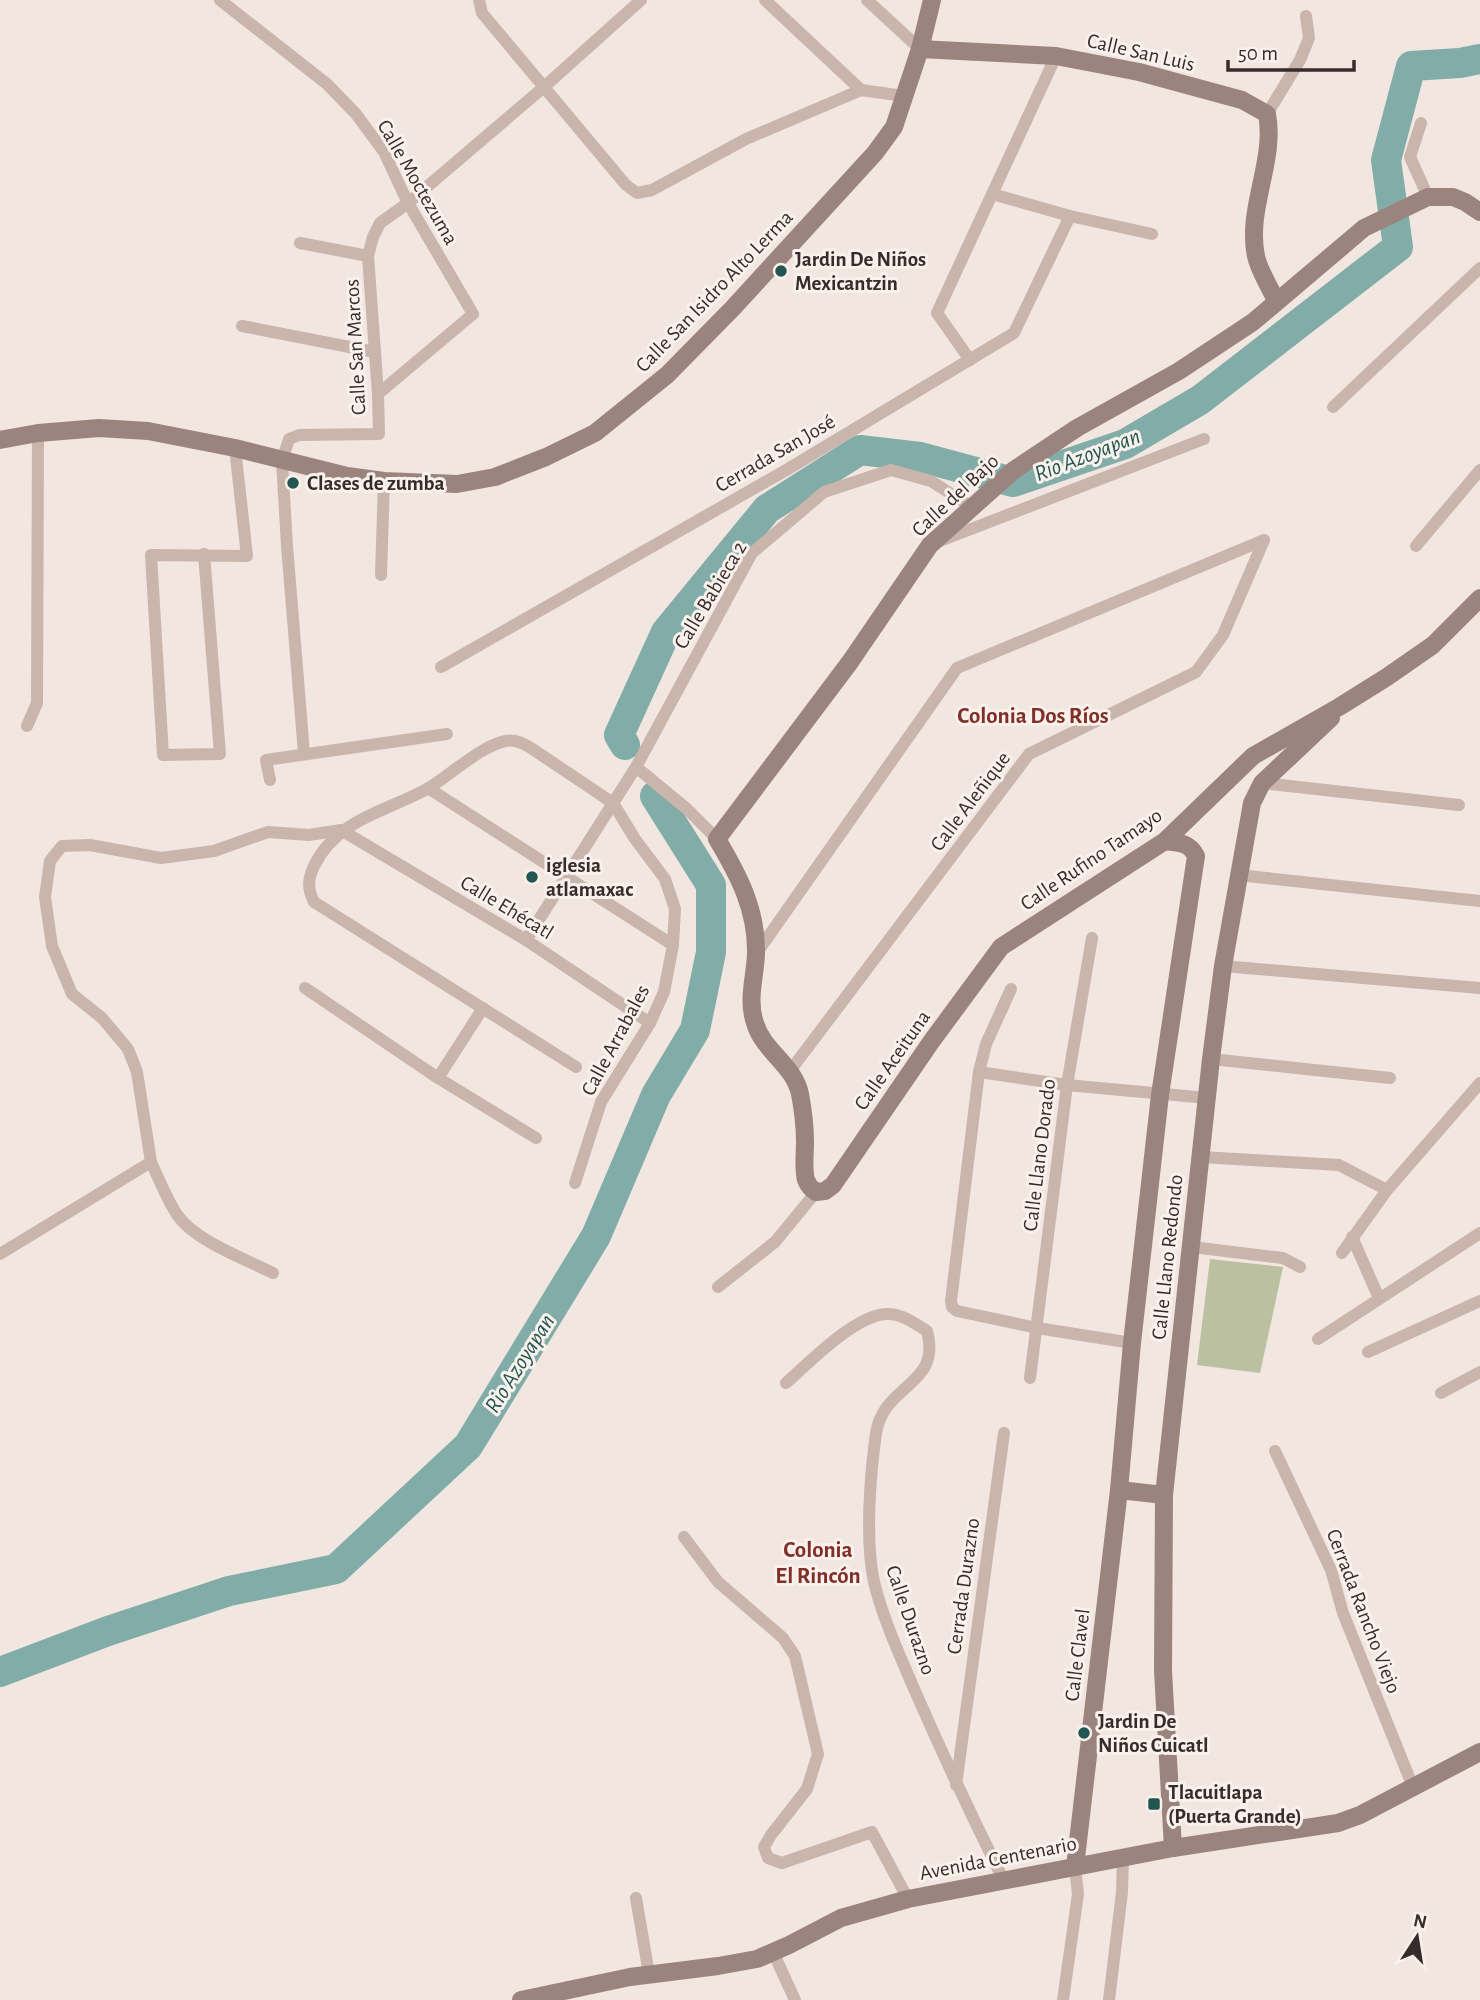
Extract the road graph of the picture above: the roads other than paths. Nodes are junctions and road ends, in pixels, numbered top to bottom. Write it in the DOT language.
graph roads {
  1 [pos="220,0"];
  2 [pos="479,0"];
  3 [pos="641,0"];
  4 [pos="765,0"];
  5 [pos="867,0"];
  6 [pos="932,0"];
  7 [pos="1306,16"];
  8 [pos="920,49"];
  9 [pos="1056,56"];
  10 [pos="544,87"];
  11 [pos="861,89"];
  12 [pos="904,96"];
  13 [pos="1267,114"];
  14 [pos="1421,123"];
  15 [pos="992,194"];
  16 [pos="1421,199"];
  17 [pos="408,203"];
  18 [pos="1480,212"];
  19 [pos="1070,216"];
  20 [pos="1152,234"];
  21 [pos="300,243"];
  22 [pos="368,256"];
  23 [pos="1480,268"];
  24 [pos="1276,301"];
  25 [pos="242,326"];
  26 [pos="375,352"];
  27 [pos="970,360"];
  28 [pos="378,394"];
  29 [pos="1333,407"];
  30 [pos="38,433"];
  31 [pos="1204,439"];
  32 [pos="0,440"];
  33 [pos="235,449"];
  34 [pos="282,461"];
  35 [pos="1480,470"];
  36 [pos="384,481"];
  37 [pos="979,503"];
  38 [pos="930,545"];
  39 [pos="1416,545"];
  40 [pos="204,554"];
  41 [pos="381,575"];
  42 [pos="1480,597"];
  43 [pos="441,667"];
  44 [pos="1339,707"];
  45 [pos="27,726"];
  46 [pos="447,734"];
  47 [pos="304,753"];
  48 [pos="636,767"];
  49 [pos="270,780"];
  50 [pos="1262,783"];
  51 [pos="428,789"];
  52 [pos="613,803"];
  53 [pos="1459,805"];
  54 [pos="341,830"];
  55 [pos="717,839"];
  56 [pos="1165,841"];
  57 [pos="1238,875"];
  58 [pos="567,876"];
  59 [pos="1480,901"];
  60 [pos="1092,938"];
  61 [pos="526,940"];
  62 [pos="673,945"];
  63 [pos="1001,947"];
  64 [pos="756,954"];
  65 [pos="1223,966"];
  66 [pos="304,988"];
  67 [pos="1480,988"];
  68 [pos="1011,989"];
  69 [pos="483,1008"];
  70 [pos="650,1023"];
  71 [pos="1211,1059"];
  72 [pos="576,1067"];
  73 [pos="790,1071"];
  74 [pos="979,1072"];
  75 [pos="1390,1077"];
  76 [pos="438,1078"];
  77 [pos="1480,1083"];
  78 [pos="1067,1085"];
  79 [pos="1160,1095"];
  80 [pos="1207,1098"];
  81 [pos="536,1138"];
  82 [pos="1201,1157"];
  83 [pos="151,1162"];
  84 [pos="575,1183"];
  85 [pos="1387,1190"];
  86 [pos="816,1192"];
  87 [pos="1480,1233"];
  88 [pos="1352,1237"];
  89 [pos="1192,1247"];
  90 [pos="1342,1253"];
  91 [pos="0,1254"];
  92 [pos="1300,1267"];
  93 [pos="273,1272"];
  94 [pos="718,1287"];
  95 [pos="1379,1298"];
  96 [pos="1480,1301"];
  97 [pos="1037,1328"];
  98 [pos="1318,1339"];
  99 [pos="1132,1343"];
  100 [pos="1368,1352"];
  101 [pos="1480,1372"];
  102 [pos="1030,1378"];
  103 [pos="786,1383"];
  104 [pos="1441,1393"];
  105 [pos="1004,1433"];
  106 [pos="1275,1451"];
  107 [pos="1119,1490"];
  108 [pos="1164,1495"];
  109 [pos="684,1536"];
  110 [pos="1480,1752"];
  111 [pos="956,1786"];
  112 [pos="1413,1787"];
  113 [pos="1173,1848"];
  114 [pos="1123,1857"];
  115 [pos="1075,1867"];
  116 [pos="1003,1879"];
  117 [pos="636,1898"];
  118 [pos="908,1899"];
  119 [pos="773,1952"];
  120 [pos="649,1974"];
  121 [pos="521,2000"];
  122 [pos="795,2000"];
  123 [pos="1063,2000"];
  124 [pos="1110,2000"];
  1 -- 17 [label="street, Calle Moctezuma"];
  2 -- 10 [label="street"];
  3 -- 10 [label="street, Calle San Marcos"];
  4 -- 11 [label="street"];
  5 -- 8 [label="street"];
  6 -- 8 [label="street, Calle San Isidro Alto Lerma"];
  7 -- 13 [label="street"];
  8 -- 9 [label="street, Calle San Luis"];
  8 -- 12 [label="street, Calle San Isidro Alto Lerma"];
  9 -- 13 [label="street, Calle San Luis"];
  9 -- 15 [label="street"];
  10 -- 11 [label="street"];
  10 -- 17 [label="street, Calle San Marcos"];
  11 -- 12 [label="street"];
  12 -- 36 [label="street, Calle San Isidro Alto Lerma"];
  13 -- 24 [label="street"];
  14 -- 16 [label="street"];
  15 -- 19 [label="street"];
  15 -- 27 [label="street"];
  16 -- 18 [label="street"];
  16 -- 24 [label="street, Calle del Bajo"];
  17 -- 22 [label="street, Calle San Marcos"];
  17 -- 28 [label="street, Calle Moctezuma"];
  19 -- 20 [label="street"];
  19 -- 27 [label="street, Cerrada San José"];
  21 -- 22 [label="street"];
  22 -- 26 [label="street, Calle San Marcos"];
  23 -- 29 [label="street"];
  24 -- 37 [label="street, Calle del Bajo"];
  25 -- 26 [label="street"];
  26 -- 28 [label="street, Calle San Marcos"];
  27 -- 43 [label="street, Cerrada San José"];
  28 -- 34 [label="street, Calle San Marcos"];
  30 -- 32 [label="street, Calle San Isidro Alto Lerma"];
  30 -- 33 [label="street, Calle San Isidro Alto Lerma"];
  30 -- 45 [label="street"];
  31 -- 38 [label="street"];
  33 -- 34 [label="street, Calle San Isidro Alto Lerma"];
  33 -- 40 [label="street"];
  34 -- 36 [label="street, Calle San Isidro Alto Lerma"];
  34 -- 47 [label="street"];
  35 -- 39 [label="street"];
  36 -- 41 [label="street"];
  37 -- 38 [label="street, Calle del Bajo"];
  37 -- 48 [label="street, Calle Babieca 2"];
  38 -- 55 [label="street, Calle del Bajo"];
  40 -- 40 [label="street"];
  42 -- 44 [label="street"];
  44 -- 50 [label="street, Calle Llano Redondo"];
  44 -- 56 [label="street, Calle Rufino Tamayo"];
  46 -- 47 [label="street"];
  47 -- 49 [label="street"];
  48 -- 52 [label="street, Calle Babieca 2"];
  48 -- 55 [label="street"];
  50 -- 53 [label="street"];
  50 -- 57 [label="street, Calle Llano Redondo"];
  51 -- 52 [label="street, Calle Arrabales"];
  51 -- 54 [label="street, Calle Arrabales"];
  51 -- 58 [label="street"];
  52 -- 58 [label="street"];
  52 -- 62 [label="street, Calle Arrabales"];
  54 -- 61 [label="street, Calle Ehécatl"];
  54 -- 69 [label="street, Calle Arrabales"];
  54 -- 83 [label="street"];
  55 -- 64 [label="street"];
  56 -- 63 [label="street, Calle Rufino Tamayo"];
  56 -- 79 [label="street, Calle Llano Redondo"];
  57 -- 59 [label="street"];
  57 -- 65 [label="street, Calle Llano Redondo"];
  58 -- 61 [label="street"];
  58 -- 62 [label="street"];
  60 -- 78 [label="street, Calle Llano Dorado"];
  61 -- 70 [label="street, Calle Ehécatl"];
  62 -- 70 [label="street, Calle Arrabales"];
  63 -- 86 [label="street, Calle Aceituna"];
  64 -- 73 [label="street"];
  64 -- 73 [label="street, Calle Aleñique"];
  65 -- 67 [label="street"];
  65 -- 71 [label="street, Calle Llano Redondo"];
  66 -- 76 [label="street"];
  68 -- 74 [label="street"];
  69 -- 72 [label="street"];
  69 -- 76 [label="street"];
  70 -- 84 [label="street, Calle Arrabales"];
  71 -- 75 [label="street"];
  71 -- 80 [label="street, Calle Llano Redondo"];
  73 -- 86 [label="street"];
  74 -- 78 [label="street"];
  74 -- 97 [label="street"];
  76 -- 81 [label="street"];
  77 -- 85 [label="street"];
  78 -- 79 [label="street"];
  78 -- 97 [label="street, Calle Llano Dorado"];
  79 -- 80 [label="street"];
  79 -- 99 [label="street, Calle Llano Redondo"];
  80 -- 82 [label="street, Calle Llano Redondo"];
  82 -- 85 [label="street"];
  82 -- 89 [label="street, Calle Llano Redondo"];
  83 -- 91 [label="street"];
  83 -- 93 [label="street"];
  85 -- 88 [label="street"];
  86 -- 94 [label="street"];
  87 -- 95 [label="street"];
  88 -- 90 [label="street"];
  88 -- 95 [label="street"];
  89 -- 92 [label="street"];
  89 -- 108 [label="street, Calle Llano Redondo"];
  95 -- 98 [label="street"];
  96 -- 100 [label="street"];
  97 -- 99 [label="street"];
  97 -- 102 [label="street, Calle Llano Dorado"];
  99 -- 107 [label="street, Calle Llano Redondo"];
  101 -- 104 [label="street"];
  103 -- 111 [label="street, Calle Durazno"];
  105 -- 111 [label="street, Cerrada Durazno"];
  106 -- 112 [label="street, Cerrada Rancho Viejo"];
  107 -- 108 [label="street"];
  107 -- 115 [label="street, Calle Clavel"];
  108 -- 113 [label="street, Calle Llano Redondo"];
  109 -- 118 [label="street"];
  110 -- 112 [label="street, Avenida Centenario"];
  111 -- 116 [label="street, Calle Durazno"];
  112 -- 113 [label="street, Avenida Centenario"];
  113 -- 114 [label="street, Avenida Centenario"];
  114 -- 115 [label="street, Avenida Centenario"];
  114 -- 124 [label="street"];
  115 -- 116 [label="street, Avenida Centenario"];
  115 -- 123 [label="street"];
  116 -- 118 [label="street, Avenida Centenario"];
  117 -- 120 [label="street"];
  118 -- 119 [label="street, Avenida Centenario"];
  119 -- 120 [label="street, Avenida Centenario"];
  119 -- 122 [label="street"];
  120 -- 121 [label="street, Avenida Centenario"];
}
